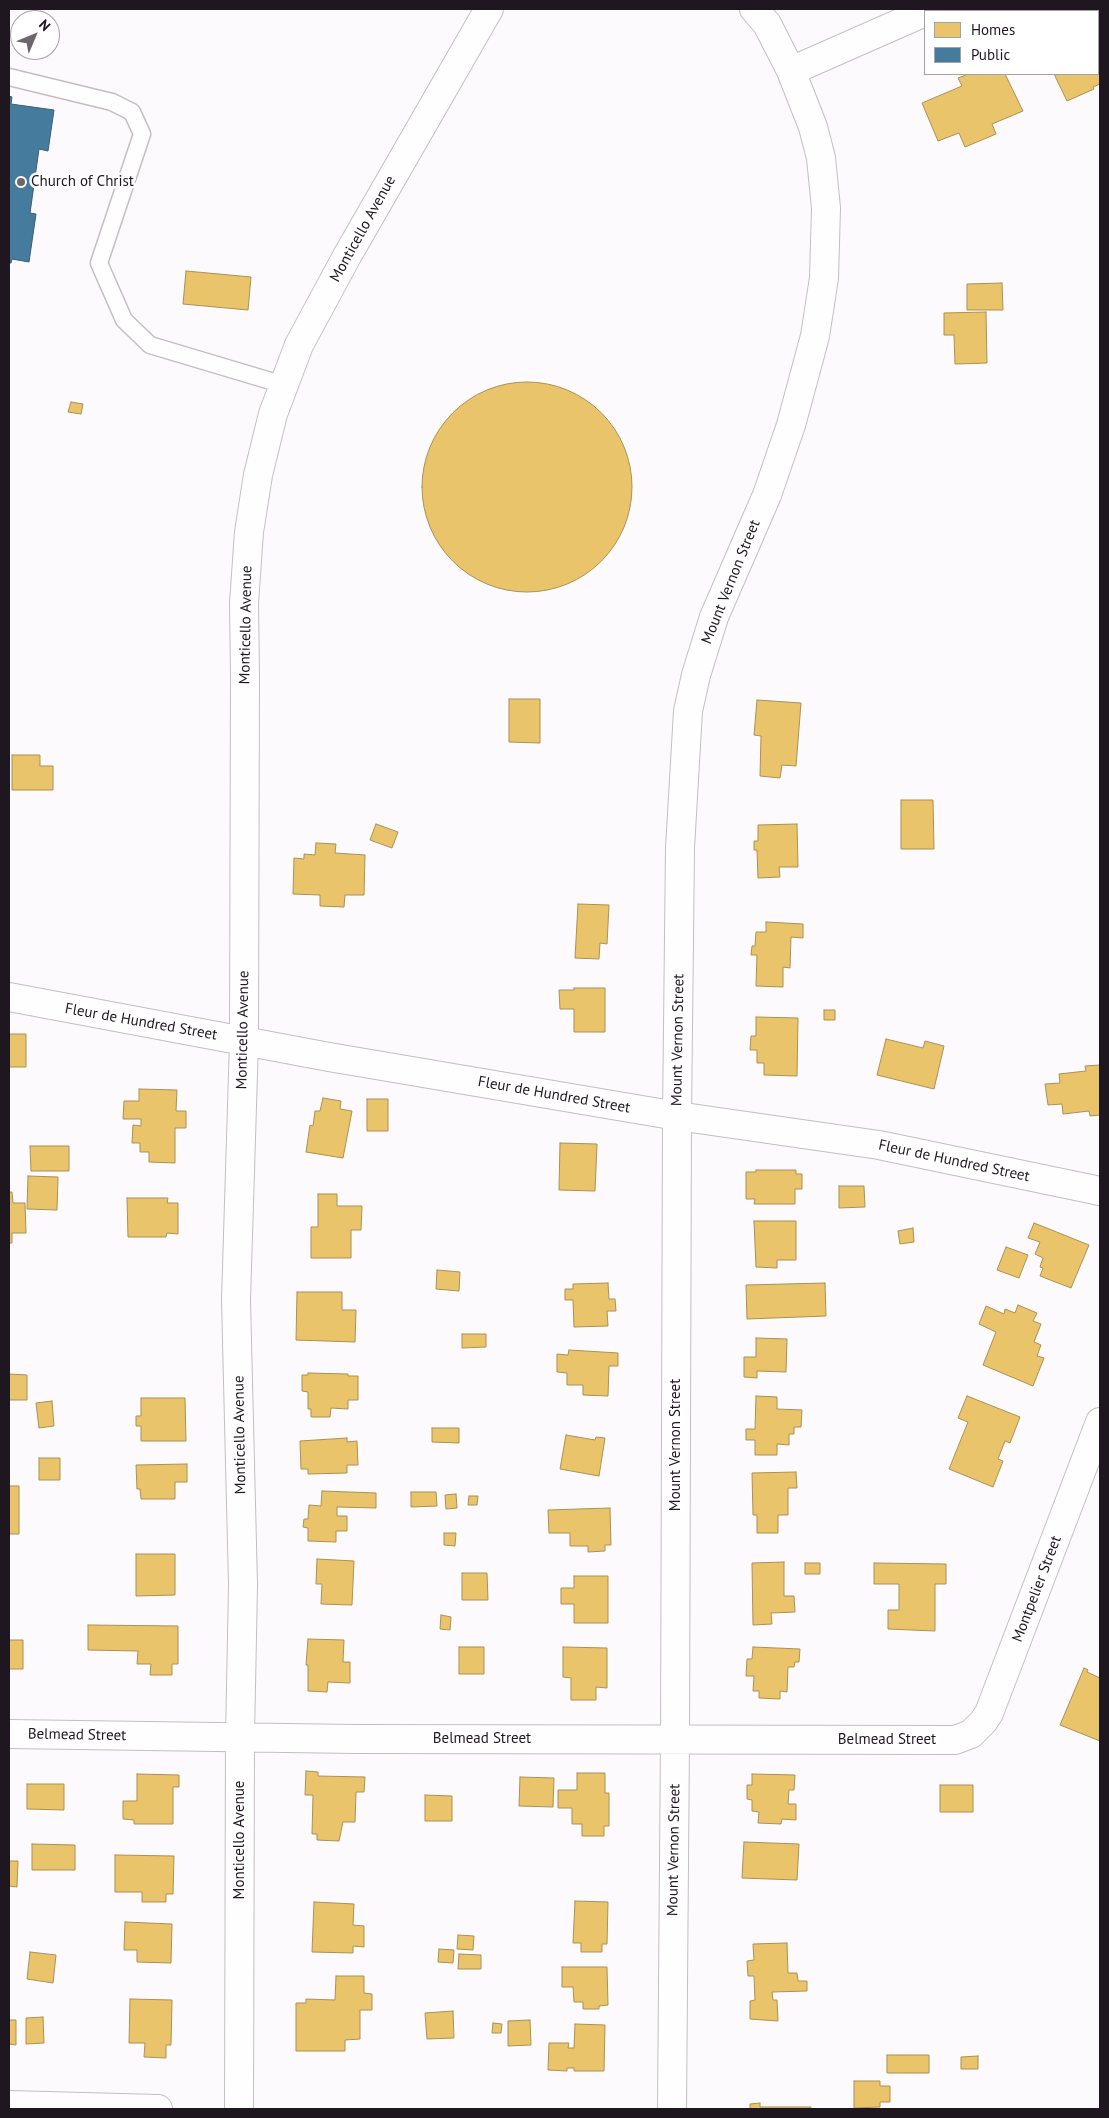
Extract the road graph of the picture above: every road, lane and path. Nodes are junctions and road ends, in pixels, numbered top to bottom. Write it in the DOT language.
graph roads {
  1 [pos="489,9"];
  2 [pos="754,9"];
  3 [pos="924,13"];
  4 [pos="791,71"];
  5 [pos="9,77"];
  6 [pos="284,385"];
  7 [pos="9,997"];
  8 [pos="244,1040"];
  9 [pos="677,1116"];
  10 [pos="1100,1191"];
  11 [pos="1100,1422"];
  12 [pos="9,1734"];
  13 [pos="240,1737"];
  14 [pos="676,1739"];
  15 [pos="955,1740"];
  16 [pos="9,2106"];
  17 [pos="158,2109"];
  18 [pos="239,2109"];
  19 [pos="672,2109"];
  1 -- 6 [label="street, Monticello Avenue"];
  2 -- 4 [label="street, Mount Vernon Street"];
  3 -- 4 [label="street"];
  4 -- 9 [label="street, Mount Vernon Street"];
  5 -- 6 [label="lane"];
  6 -- 8 [label="street, Monticello Avenue"];
  7 -- 8 [label="street, Fleur de Hundred Street"];
  8 -- 9 [label="street, Fleur de Hundred Street"];
  8 -- 13 [label="street, Monticello Avenue"];
  9 -- 10 [label="street, Fleur de Hundred Street"];
  9 -- 14 [label="street, Mount Vernon Street"];
  11 -- 15 [label="street, Montpelier Street"];
  12 -- 13 [label="street, Belmead Street"];
  13 -- 14 [label="street, Belmead Street"];
  13 -- 18 [label="street, Monticello Avenue"];
  14 -- 15 [label="street, Belmead Street"];
  14 -- 19 [label="street, Mount Vernon Street"];
  16 -- 17 [label="street"];
}
